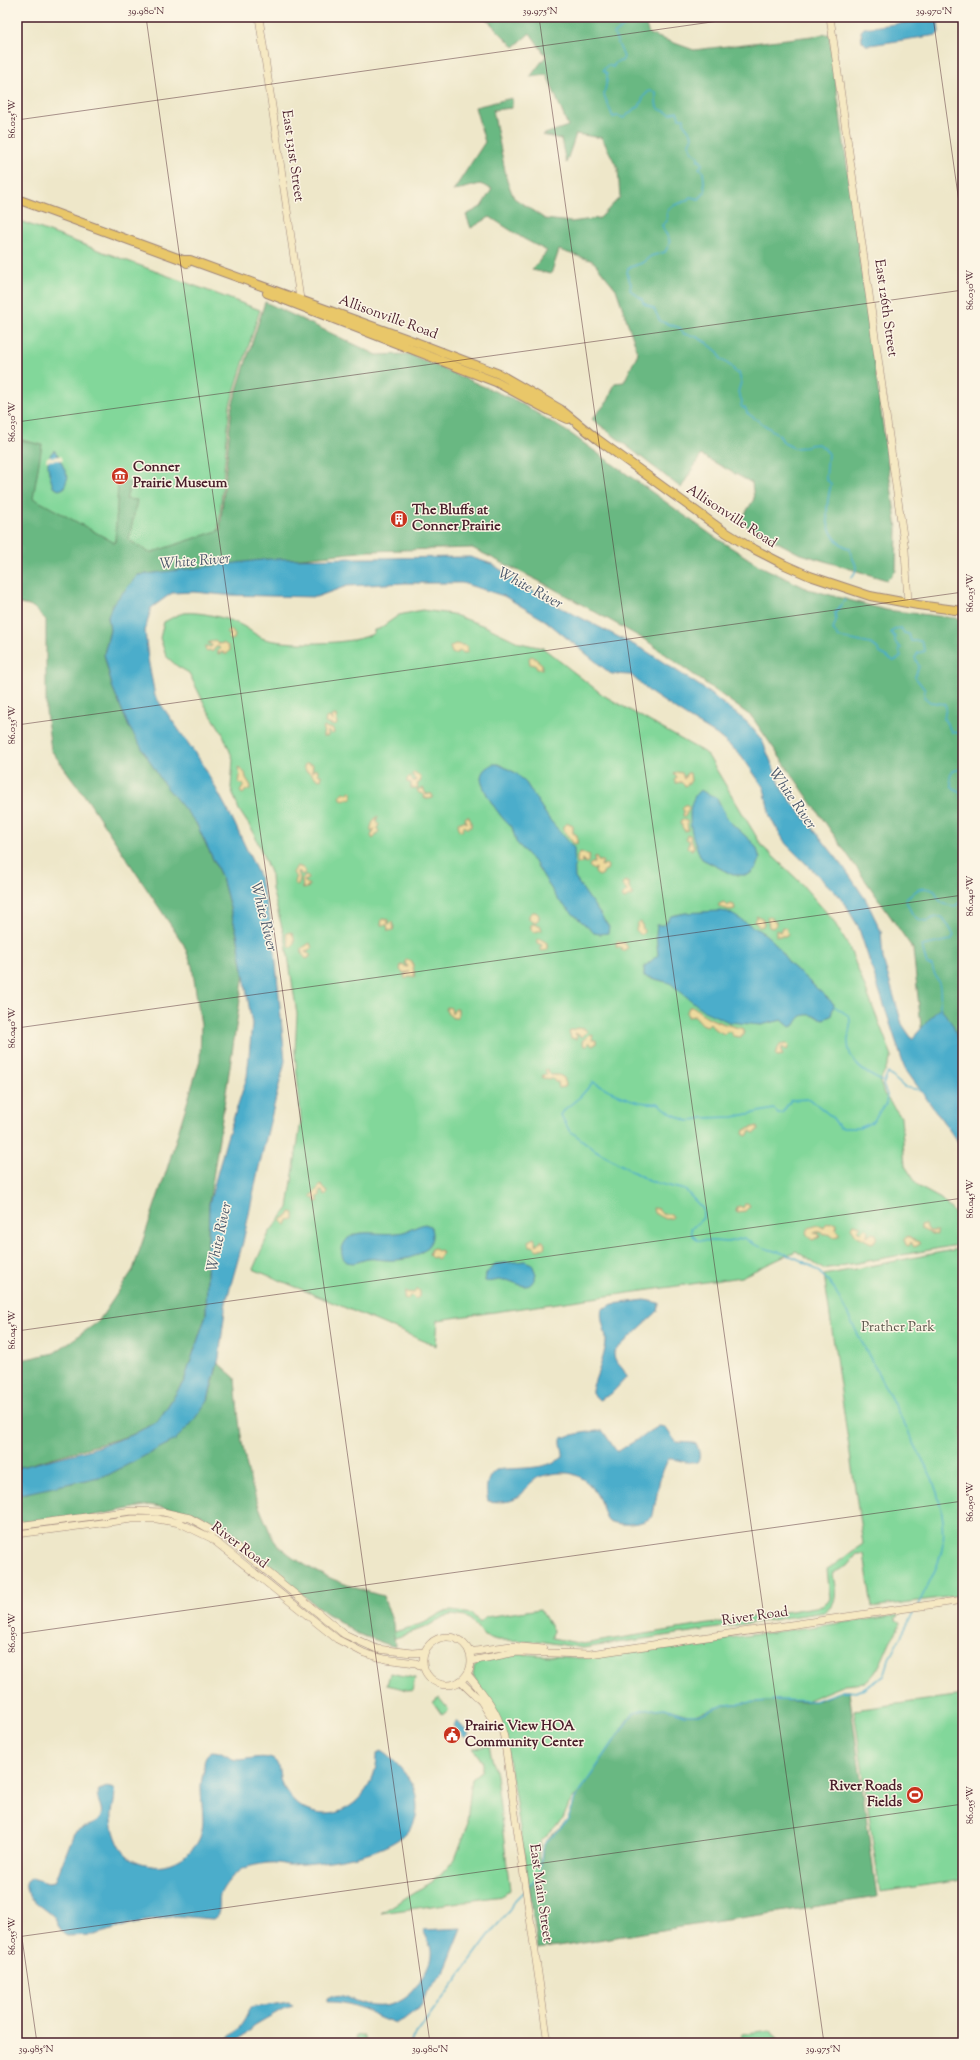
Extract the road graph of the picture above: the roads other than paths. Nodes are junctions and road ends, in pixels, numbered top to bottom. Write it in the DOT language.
graph roads {
  1 [pos="259,17"];
  2 [pos="830,17"];
  3 [pos="17,199"];
  4 [pos="183,260"];
  5 [pos="300,299"];
  6 [pos="574,421"];
  7 [pos="908,603"];
  8 [pos="963,611"];
  9 [pos="17,1526"];
  10 [pos="17,1534"];
  11 [pos="963,1600"];
  12 [pos="424,1652"];
  13 [pos="469,1652"];
  14 [pos="551,1652"];
  15 [pos="471,1661"];
  16 [pos="423,1667"];
  17 [pos="467,1674"];
  18 [pos="460,1681"];
  19 [pos="505,1746"];
  20 [pos="548,2043"];
  1 -- 5 [label="main road, East 131st Street"];
  2 -- 7 [label="main road, East 126th Street"];
  3 -- 4 [label="main road, Allisonville Road"];
  4 -- 5 [label="main road, Allisonville Road"];
  4 -- 6 [label="main road, Allisonville Road"];
  5 -- 6 [label="main road, Allisonville Road"];
  6 -- 7 [label="main road, Allisonville Road"];
  7 -- 8 [label="main road, Allisonville Road"];
  9 -- 12 [label="main road, River Road"];
  10 -- 16 [label="main road, River Road"];
  11 -- 14 [label="main road, River Road"];
  12 -- 13 [label="main road"];
  12 -- 16 [label="main road"];
  13 -- 14 [label="main road, River Road"];
  13 -- 15 [label="main road"];
  14 -- 15 [label="main road, River Road"];
  15 -- 17 [label="main road"];
  16 -- 18 [label="main road"];
  17 -- 18 [label="main road"];
  17 -- 19 [label="main road, East Main Street"];
  18 -- 19 [label="main road, East Main Street"];
  19 -- 20 [label="main road, East Main Street"];
}
